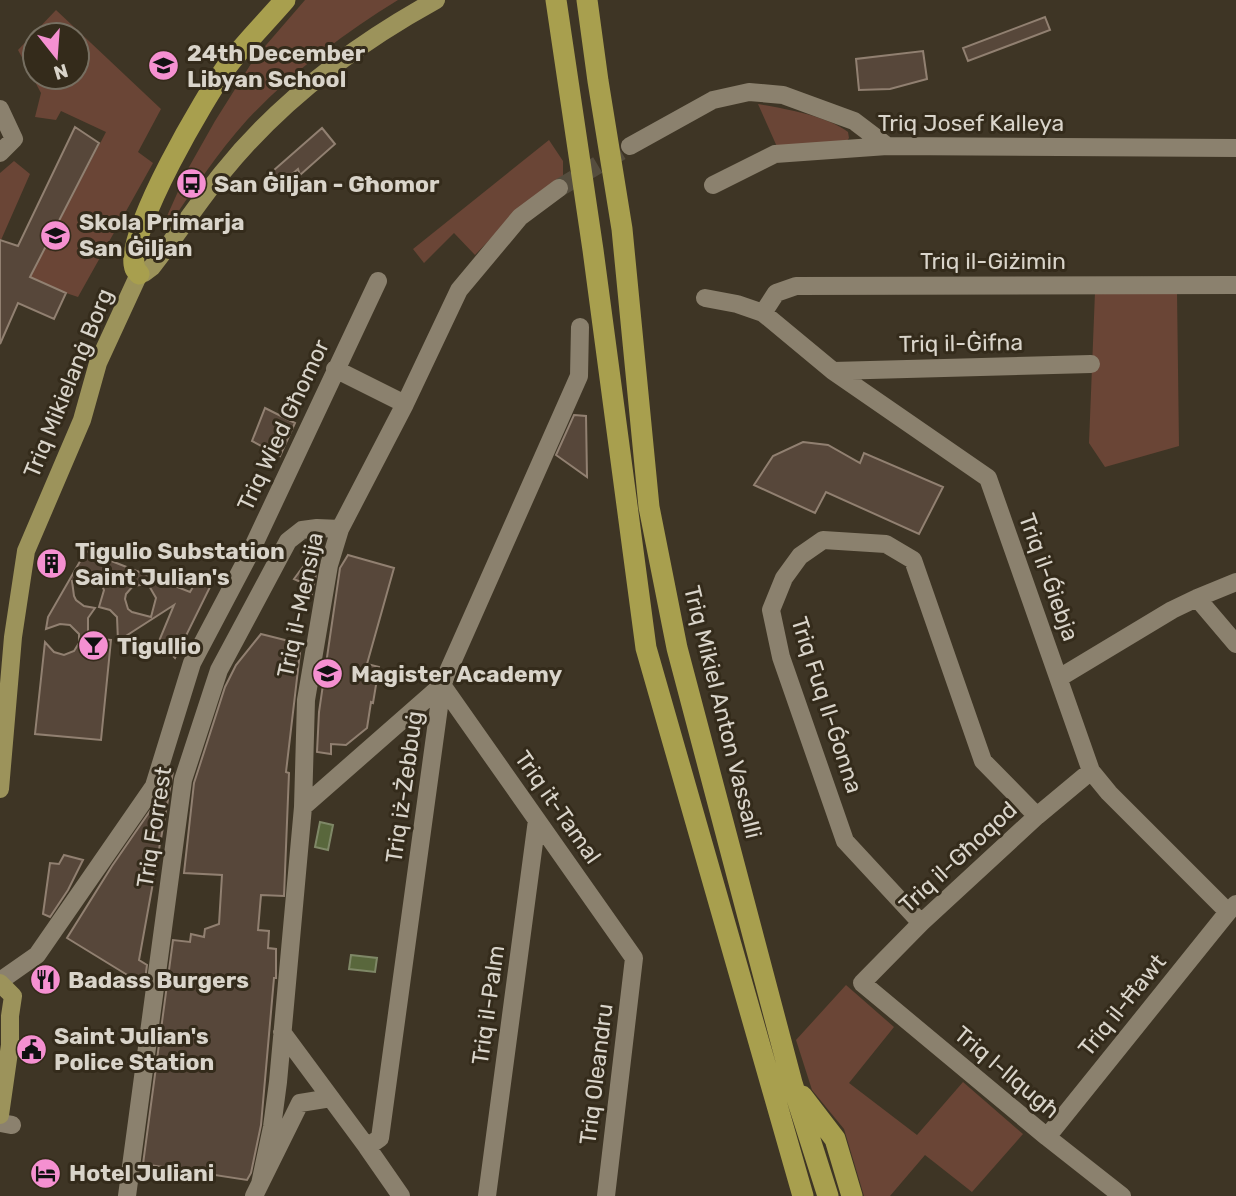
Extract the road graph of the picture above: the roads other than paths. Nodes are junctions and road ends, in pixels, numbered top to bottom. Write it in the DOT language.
graph roads {
  1 [pos="285,0"];
  2 [pos="436,0"];
  3 [pos="556,0"];
  4 [pos="587,0"];
  5 [pos="0,108"];
  6 [pos="630,146"];
  7 [pos="887,146"];
  8 [pos="1236,148"];
  9 [pos="0,153"];
  10 [pos="713,186"];
  11 [pos="559,188"];
  12 [pos="139,274"];
  13 [pos="378,281"];
  14 [pos="1236,285"];
  15 [pos="705,298"];
  16 [pos="763,313"];
  17 [pos="580,327"];
  18 [pos="1091,365"];
  19 [pos="335,369"];
  20 [pos="833,371"];
  21 [pos="405,404"];
  22 [pos="340,529"];
  23 [pos="1236,582"];
  24 [pos="1197,598"];
  25 [pos="1236,644"];
  26 [pos="1059,678"];
  27 [pos="442,685"];
  28 [pos="1091,771"];
  29 [pos="183,780"];
  30 [pos="154,786"];
  31 [pos="0,789"];
  32 [pos="303,807"];
  33 [pos="1037,816"];
  34 [pos="537,820"];
  35 [pos="1232,908"];
  36 [pos="921,923"];
  37 [pos="634,958"];
  38 [pos="0,982"];
  39 [pos="862,983"];
  40 [pos="282,1032"];
  41 [pos="5,1051"];
  42 [pos="792,1083"];
  43 [pos="331,1098"];
  44 [pos="275,1100"];
  45 [pos="300,1103"];
  46 [pos="4,1121"];
  47 [pos="1046,1137"];
  48 [pos="368,1147"];
  49 [pos="257,1190"];
  50 [pos="127,1196"];
  51 [pos="401,1196"];
  52 [pos="487,1196"];
  53 [pos="606,1196"];
  54 [pos="803,1196"];
  55 [pos="828,1196"];
  56 [pos="852,1196"];
  57 [pos="1122,1196"];
  1 -- 12 [label="highway"];
  2 -- 12 [label="main road, Triq Mikielanġ Borg"];
  3 -- 54 [label="highway"];
  4 -- 42 [label="highway, Triq Mikiel Anton Vassalli"];
  5 -- 9 [label="street"];
  6 -- 7 [label="street"];
  7 -- 8 [label="street, Triq Josef Kalleya"];
  7 -- 10 [label="street, Triq Josef Kalleya"];
  11 -- 21 [label="street, Triq il-Mensija"];
  12 -- 31 [label="main road, Triq Mikielanġ Borg"];
  13 -- 19 [label="street, Triq Wied Għomor"];
  14 -- 16 [label="street, Triq il-Giżimin"];
  15 -- 16 [label="street"];
  16 -- 20 [label="street, Triq il-Ǵiebja"];
  17 -- 27 [label="street, Triq iż-Żebbuġ"];
  18 -- 20 [label="street, Triq il-Ġifna"];
  19 -- 21 [label="street"];
  19 -- 30 [label="street, Triq Wied Għomor"];
  20 -- 26 [label="street, Triq il-Ǵiebja"];
  21 -- 22 [label="street, Triq il-Mensija"];
  22 -- 29 [label="street, Triq Forrest"];
  22 -- 32 [label="street, Triq il-Mensija"];
  23 -- 24 [label="street"];
  24 -- 25 [label="street"];
  24 -- 26 [label="street"];
  26 -- 28 [label="street, Triq il-Ǵiebja"];
  27 -- 32 [label="street"];
  27 -- 34 [label="street, Triq it-Tamal"];
  27 -- 48 [label="street, Triq iż-Żebbuġ"];
  28 -- 33 [label="street, Triq il-Għoqod"];
  28 -- 35 [label="street, Triq il-Ǵiebja"];
  29 -- 30 [label="street"];
  29 -- 50 [label="street, Triq Forrest"];
  30 -- 38 [label="street, Triq Wied Għomor"];
  32 -- 40 [label="street, Triq il-Mensija"];
  33 -- 36 [label="street, Triq il-Għoqod"];
  33 -- 36 [label="street, Triq Fuq Il-Ǵonna"];
  34 -- 37 [label="street, Triq it-Tamal"];
  34 -- 52 [label="street, Triq il-Palm"];
  35 -- 47 [label="street, Triq il-Ħawt"];
  36 -- 39 [label="street, Triq il-Għoqod"];
  37 -- 53 [label="street, Triq Oleandru"];
  38 -- 41 [label="main road"];
  39 -- 47 [label="street, Triq l-Ilqugħ"];
  40 -- 43 [label="street"];
  40 -- 44 [label="street, Triq il-Mensija"];
  41 -- 46 [label="main road"];
  42 -- 55 [label="highway, Triq Mikiel Anton Vassalli"];
  42 -- 56 [label="highway"];
  43 -- 45 [label="street"];
  43 -- 48 [label="street"];
  44 -- 45 [label="street"];
  44 -- 49 [label="street, Triq il-Mensija"];
  45 -- 49 [label="street, Triq il-Mensija"];
  47 -- 57 [label="street, Triq l-Ilqugħ"];
  48 -- 51 [label="street"];
}
